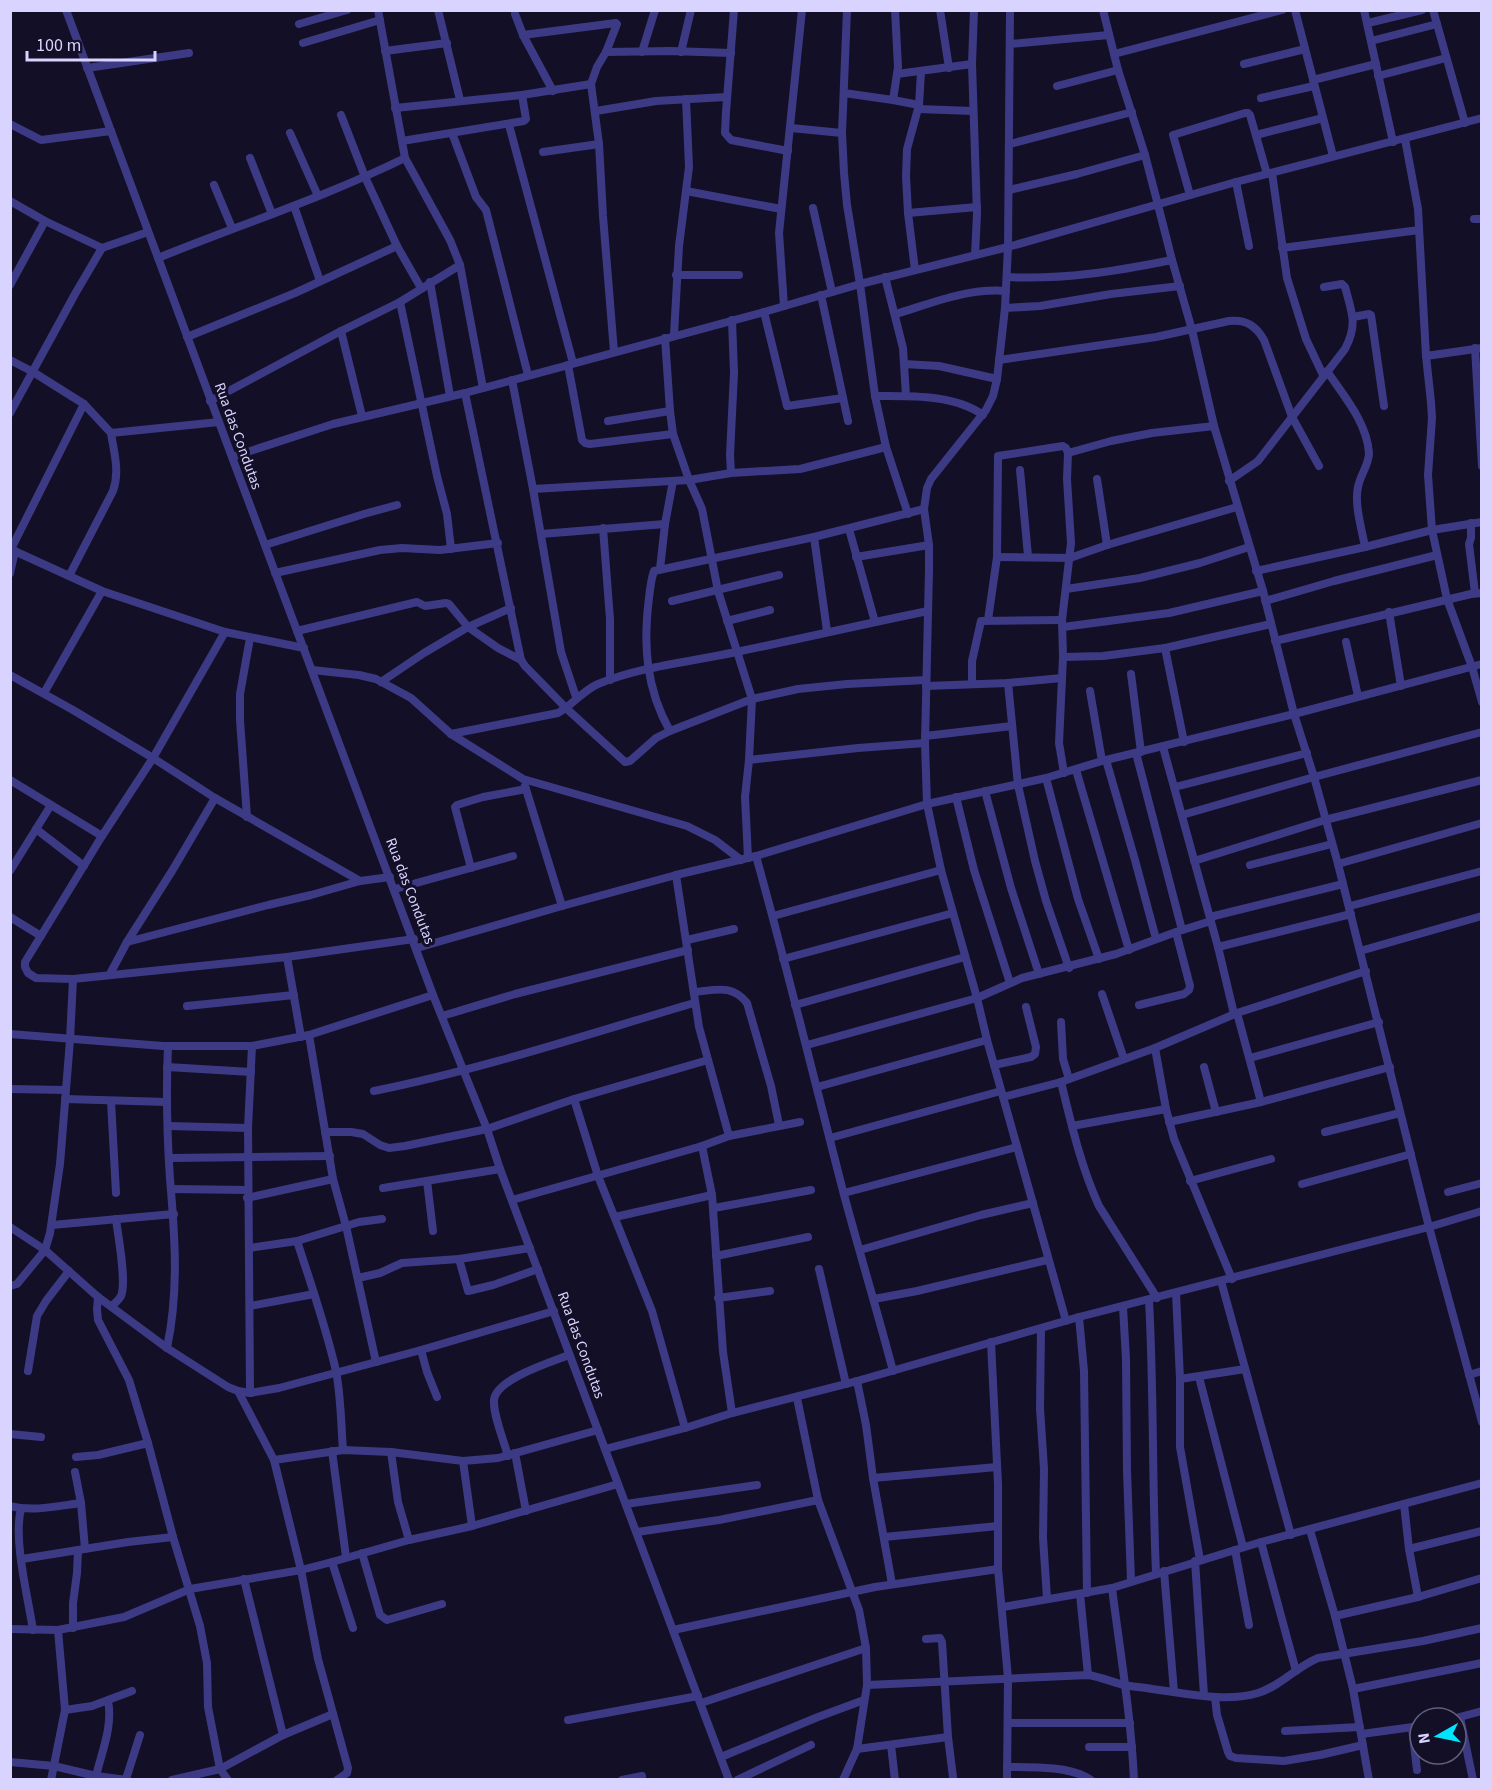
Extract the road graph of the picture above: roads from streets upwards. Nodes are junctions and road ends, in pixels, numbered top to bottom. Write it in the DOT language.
graph roads {
  1 [pos="66,10"];
  2 [pos="347,10"];
  3 [pos="378,10"];
  4 [pos="438,10"];
  5 [pos="655,10"];
  6 [pos="691,10"];
  7 [pos="734,10"];
  8 [pos="802,10"];
  9 [pos="847,10"];
  10 [pos="895,10"];
  11 [pos="940,10"];
  12 [pos="974,10"];
  13 [pos="1010,10"];
  14 [pos="1103,10"];
  15 [pos="1282,10"];
  16 [pos="1295,10"];
  17 [pos="1364,10"];
  18 [pos="1422,10"];
  19 [pos="1433,10"];
  20 [pos="515,14"];
  21 [pos="380,20"];
  22 [pos="1368,23"];
  23 [pos="298,24"];
  24 [pos="1437,24"];
  25 [pos="524,35"];
  26 [pos="1109,35"];
  27 [pos="1371,41"];
  28 [pos="303,43"];
  29 [pos="447,43"];
  30 [pos="1010,44"];
  31 [pos="1305,49"];
  32 [pos="386,51"];
  33 [pos="606,52"];
  34 [pos="642,52"];
  35 [pos="681,52"];
  36 [pos="189,53"];
  37 [pos="731,53"];
  38 [pos="1114,54"];
  39 [pos="1446,58"];
  40 [pos="972,64"];
  41 [pos="1244,64"];
  42 [pos="1376,64"];
  43 [pos="87,68"];
  44 [pos="949,68"];
  45 [pos="1118,70"];
  46 [pos="921,72"];
  47 [pos="897,74"];
  48 [pos="1378,76"];
  49 [pos="1313,83"];
  50 [pos="591,84"];
  51 [pos="1057,86"];
  52 [pos="553,91"];
  53 [pos="844,93"];
  54 [pos="522,95"];
  55 [pos="726,97"];
  56 [pos="1261,98"];
  57 [pos="686,99"];
  58 [pos="460,100"];
  59 [pos="893,100"];
  60 [pos="918,107"];
  61 [pos="395,108"];
  62 [pos="596,111"];
  63 [pos="972,111"];
  64 [pos="1132,112"];
  65 [pos="341,115"];
  66 [pos="1323,118"];
  67 [pos="1482,118"];
  68 [pos="1465,123"];
  69 [pos="10,124"];
  70 [pos="509,125"];
  71 [pos="791,128"];
  72 [pos="111,131"];
  73 [pos="290,133"];
  74 [pos="842,133"];
  75 [pos="452,134"];
  76 [pos="1256,135"];
  77 [pos="1405,139"];
  78 [pos="402,141"];
  79 [pos="1393,142"];
  80 [pos="599,144"];
  81 [pos="1010,144"];
  82 [pos="788,151"];
  83 [pos="543,152"];
  84 [pos="1145,155"];
  85 [pos="1333,156"];
  86 [pos="250,158"];
  87 [pos="405,158"];
  88 [pos="1270,173"];
  89 [pos="365,177"];
  90 [pos="1236,182"];
  91 [pos="214,185"];
  92 [pos="1009,190"];
  93 [pos="686,191"];
  94 [pos="1190,195"];
  95 [pos="318,196"];
  96 [pos="10,201"];
  97 [pos="1158,205"];
  98 [pos="294,206"];
  99 [pos="976,207"];
  100 [pos="813,208"];
  101 [pos="781,209"];
  102 [pos="908,213"];
  103 [pos="272,214"];
  104 [pos="45,221"];
  105 [pos="232,228"];
  106 [pos="1419,230"];
  107 [pos="148,232"];
  108 [pos="398,246"];
  109 [pos="1249,246"];
  110 [pos="1008,247"];
  111 [pos="102,248"];
  112 [pos="1282,248"];
  113 [pos="975,255"];
  114 [pos="158,258"];
  115 [pos="1172,260"];
  116 [pos="460,265"];
  117 [pos="915,270"];
  118 [pos="676,275"];
  119 [pos="739,275"];
  120 [pos="885,277"];
  121 [pos="1007,277"];
  122 [pos="320,281"];
  123 [pos="430,282"];
  124 [pos="860,284"];
  125 [pos="10,285"];
  126 [pos="1180,286"];
  127 [pos="1324,287"];
  128 [pos="421,288"];
  129 [pos="1006,291"];
  130 [pos="832,292"];
  131 [pos="821,295"];
  132 [pos="400,302"];
  133 [pos="784,306"];
  134 [pos="1005,308"];
  135 [pos="764,312"];
  136 [pos="896,314"];
  137 [pos="1353,318"];
  138 [pos="732,320"];
  139 [pos="1192,330"];
  140 [pos="341,331"];
  141 [pos="674,335"];
  142 [pos="187,337"];
  143 [pos="665,338"];
  144 [pos="1478,348"];
  145 [pos="614,352"];
  146 [pos="1426,356"];
  147 [pos="10,360"];
  148 [pos="999,360"];
  149 [pos="571,364"];
  150 [pos="904,364"];
  151 [pos="33,372"];
  152 [pos="1325,373"];
  153 [pos="528,375"];
  154 [pos="997,379"];
  155 [pos="512,380"];
  156 [pos="483,388"];
  157 [pos="465,393"];
  158 [pos="450,396"];
  159 [pos="875,396"];
  160 [pos="906,396"];
  161 [pos="843,398"];
  162 [pos="210,400"];
  163 [pos="422,402"];
  164 [pos="84,404"];
  165 [pos="1384,406"];
  166 [pos="670,411"];
  167 [pos="10,413"];
  168 [pos="983,415"];
  169 [pos="362,416"];
  170 [pos="1292,417"];
  171 [pos="608,421"];
  172 [pos="848,421"];
  173 [pos="219,422"];
  174 [pos="1214,426"];
  175 [pos="111,433"];
  176 [pos="673,434"];
  177 [pos="886,447"];
  178 [pos="1068,453"];
  179 [pos="232,457"];
  180 [pos="1319,466"];
  181 [pos="1482,466"];
  182 [pos="1020,470"];
  183 [pos="731,473"];
  184 [pos="1097,479"];
  185 [pos="689,480"];
  186 [pos="673,481"];
  187 [pos="1229,481"];
  188 [pos="533,489"];
  189 [pos="397,505"];
  190 [pos="1237,507"];
  191 [pos="924,509"];
  192 [pos="908,514"];
  193 [pos="1482,522"];
  194 [pos="1471,523"];
  195 [pos="665,524"];
  196 [pos="603,528"];
  197 [pos="849,529"];
  198 [pos="1432,530"];
  199 [pos="541,534"];
  200 [pos="814,537"];
  201 [pos="498,543"];
  202 [pos="265,545"];
  203 [pos="929,545"];
  204 [pos="1107,545"];
  205 [pos="1365,547"];
  206 [pos="1249,548"];
  207 [pos="451,549"];
  208 [pos="12,550"];
  209 [pos="1437,555"];
  210 [pos="1028,556"];
  211 [pos="856,557"];
  212 [pos="997,557"];
  213 [pos="712,558"];
  214 [pos="1070,558"];
  215 [pos="660,569"];
  216 [pos="1256,571"];
  217 [pos="10,573"];
  218 [pos="275,573"];
  219 [pos="778,575"];
  220 [pos="69,576"];
  221 [pos="1066,589"];
  222 [pos="102,591"];
  223 [pos="718,591"];
  224 [pos="1263,591"];
  225 [pos="1478,593"];
  226 [pos="1447,599"];
  227 [pos="672,601"];
  228 [pos="1265,601"];
  229 [pos="511,608"];
  230 [pos="770,610"];
  231 [pos="928,611"];
  232 [pos="1389,612"];
  233 [pos="988,620"];
  234 [pos="727,621"];
  235 [pos="875,622"];
  236 [pos="1062,624"];
  237 [pos="1271,624"];
  238 [pos="468,627"];
  239 [pos="297,631"];
  240 [pos="225,632"];
  241 [pos="827,632"];
  242 [pos="250,638"];
  243 [pos="1275,641"];
  244 [pos="1346,642"];
  245 [pos="304,648"];
  246 [pos="1165,648"];
  247 [pos="737,652"];
  248 [pos="1063,657"];
  249 [pos="522,660"];
  250 [pos="1477,666"];
  251 [pos="648,669"];
  252 [pos="312,670"];
  253 [pos="1131,674"];
  254 [pos="10,675"];
  255 [pos="1062,678"];
  256 [pos="610,680"];
  257 [pos="381,682"];
  258 [pos="926,683"];
  259 [pos="1008,683"];
  260 [pos="972,684"];
  261 [pos="1401,686"];
  262 [pos="1090,691"];
  263 [pos="44,693"];
  264 [pos="1358,696"];
  265 [pos="576,698"];
  266 [pos="752,699"];
  267 [pos="1482,702"];
  268 [pos="567,708"];
  269 [pos="1294,714"];
  270 [pos="1012,726"];
  271 [pos="670,731"];
  272 [pos="1482,732"];
  273 [pos="451,734"];
  274 [pos="925,740"];
  275 [pos="1184,742"];
  276 [pos="1163,747"];
  277 [pos="1139,752"];
  278 [pos="1307,753"];
  279 [pos="153,758"];
  280 [pos="749,760"];
  281 [pos="1104,761"];
  282 [pos="1076,770"];
  283 [pos="1064,773"];
  284 [pos="1314,777"];
  285 [pos="1046,778"];
  286 [pos="523,779"];
  287 [pos="10,780"];
  288 [pos="1482,780"];
  289 [pos="1018,785"];
  290 [pos="1175,787"];
  291 [pos="526,789"];
  292 [pos="986,791"];
  293 [pos="956,797"];
  294 [pos="215,798"];
  295 [pos="927,804"];
  296 [pos="51,805"];
  297 [pos="1182,815"];
  298 [pos="247,817"];
  299 [pos="1325,820"];
  300 [pos="1482,824"];
  301 [pos="36,830"];
  302 [pos="102,836"];
  303 [pos="1332,844"];
  304 [pos="513,856"];
  305 [pos="748,858"];
  306 [pos="1194,861"];
  307 [pos="1338,864"];
  308 [pos="1250,865"];
  309 [pos="84,866"];
  310 [pos="471,868"];
  311 [pos="941,870"];
  312 [pos="10,871"];
  313 [pos="1482,871"];
  314 [pos="676,875"];
  315 [pos="390,877"];
  316 [pos="360,881"];
  317 [pos="1343,884"];
  318 [pos="395,889"];
  319 [pos="562,906"];
  320 [pos="1351,910"];
  321 [pos="953,913"];
  322 [pos="772,916"];
  323 [pos="1482,916"];
  324 [pos="10,917"];
  325 [pos="1210,919"];
  326 [pos="734,929"];
  327 [pos="1179,931"];
  328 [pos="41,936"];
  329 [pos="1156,939"];
  330 [pos="687,940"];
  331 [pos="127,942"];
  332 [pos="415,944"];
  333 [pos="1218,947"];
  334 [pos="688,950"];
  335 [pos="1129,950"];
  336 [pos="1360,951"];
  337 [pos="287,957"];
  338 [pos="965,957"];
  339 [pos="783,959"];
  340 [pos="1099,959"];
  341 [pos="1069,968"];
  342 [pos="1365,971"];
  343 [pos="110,974"];
  344 [pos="1039,974"];
  345 [pos="73,978"];
  346 [pos="1010,982"];
  347 [pos="694,992"];
  348 [pos="1102,994"];
  349 [pos="294,995"];
  350 [pos="434,995"];
  351 [pos="977,998"];
  352 [pos="694,1003"];
  353 [pos="795,1005"];
  354 [pos="1139,1005"];
  355 [pos="187,1006"];
  356 [pos="1026,1007"];
  357 [pos="1236,1014"];
  358 [pos="442,1016"];
  359 [pos="1061,1022"];
  360 [pos="1379,1023"];
  361 [pos="10,1034"];
  362 [pos="305,1036"];
  363 [pos="70,1040"];
  364 [pos="987,1040"];
  365 [pos="807,1045"];
  366 [pos="168,1046"];
  367 [pos="252,1046"];
  368 [pos="1155,1048"];
  369 [pos="1250,1058"];
  370 [pos="1124,1059"];
  371 [pos="708,1060"];
  372 [pos="994,1065"];
  373 [pos="167,1067"];
  374 [pos="1204,1067"];
  375 [pos="1390,1067"];
  376 [pos="251,1072"];
  377 [pos="464,1072"];
  378 [pos="1065,1080"];
  379 [pos="817,1087"];
  380 [pos="10,1089"];
  381 [pos="374,1091"];
  382 [pos="1002,1094"];
  383 [pos="65,1095"];
  384 [pos="574,1099"];
  385 [pos="111,1101"];
  386 [pos="167,1102"];
  387 [pos="1261,1102"];
  388 [pos="1166,1109"];
  389 [pos="1216,1112"];
  390 [pos="1400,1113"];
  391 [pos="800,1122"];
  392 [pos="1169,1122"];
  393 [pos="779,1125"];
  394 [pos="168,1126"];
  395 [pos="1072,1126"];
  396 [pos="248,1128"];
  397 [pos="486,1129"];
  398 [pos="325,1132"];
  399 [pos="1324,1132"];
  400 [pos="729,1136"];
  401 [pos="830,1138"];
  402 [pos="702,1146"];
  403 [pos="1017,1147"];
  404 [pos="1411,1154"];
  405 [pos="330,1156"];
  406 [pos="248,1157"];
  407 [pos="170,1158"];
  408 [pos="1271,1159"];
  409 [pos="500,1169"];
  410 [pos="598,1176"];
  411 [pos="333,1179"];
  412 [pos="427,1181"];
  413 [pos="1190,1181"];
  414 [pos="1482,1183"];
  415 [pos="1302,1184"];
  416 [pos="383,1188"];
  417 [pos="171,1189"];
  418 [pos="811,1190"];
  419 [pos="116,1192"];
  420 [pos="1448,1192"];
  421 [pos="844,1193"];
  422 [pos="248,1194"];
  423 [pos="712,1195"];
  424 [pos="512,1200"];
  425 [pos="1033,1203"];
  426 [pos="714,1208"];
  427 [pos="1482,1211"];
  428 [pos="174,1214"];
  429 [pos="615,1217"];
  430 [pos="116,1219"];
  431 [pos="382,1219"];
  432 [pos="52,1225"];
  433 [pos="346,1226"];
  434 [pos="10,1227"];
  435 [pos="1429,1227"];
  436 [pos="433,1231"];
  437 [pos="808,1237"];
  438 [pos="297,1241"];
  439 [pos="249,1248"];
  440 [pos="530,1248"];
  441 [pos="45,1250"];
  442 [pos="860,1250"];
  443 [pos="716,1256"];
  444 [pos="459,1259"];
  445 [pos="1047,1260"];
  446 [pos="538,1269"];
  447 [pos="819,1269"];
  448 [pos="69,1271"];
  449 [pos="358,1278"];
  450 [pos="1232,1279"];
  451 [pos="1221,1281"];
  452 [pos="10,1286"];
  453 [pos="770,1291"];
  454 [pos="1176,1293"];
  455 [pos="314,1294"];
  456 [pos="98,1297"];
  457 [pos="718,1298"];
  458 [pos="874,1299"];
  459 [pos="1153,1299"];
  460 [pos="112,1306"];
  461 [pos="250,1306"];
  462 [pos="1123,1307"];
  463 [pos="554,1311"];
  464 [pos="1079,1317"];
  465 [pos="1066,1321"];
  466 [pos="1041,1329"];
  467 [pos="991,1342"];
  468 [pos="167,1348"];
  469 [pos="422,1350"];
  470 [pos="569,1355"];
  471 [pos="376,1362"];
  472 [pos="1245,1369"];
  473 [pos="28,1371"];
  474 [pos="893,1371"];
  475 [pos="1482,1371"];
  476 [pos="336,1372"];
  477 [pos="1469,1374"];
  478 [pos="1199,1377"];
  479 [pos="1180,1379"];
  480 [pos="857,1381"];
  481 [pos="846,1384"];
  482 [pos="238,1391"];
  483 [pos="249,1393"];
  484 [pos="437,1397"];
  485 [pos="796,1398"];
  486 [pos="732,1413"];
  487 [pos="1482,1422"];
  488 [pos="685,1428"];
  489 [pos="598,1430"];
  490 [pos="10,1434"];
  491 [pos="40,1437"];
  492 [pos="148,1443"];
  493 [pos="605,1449"];
  494 [pos="343,1450"];
  495 [pos="332,1451"];
  496 [pos="391,1452"];
  497 [pos="512,1455"];
  498 [pos="76,1457"];
  499 [pos="274,1460"];
  500 [pos="463,1461"];
  501 [pos="997,1467"];
  502 [pos="75,1472"];
  503 [pos="873,1478"];
  504 [pos="1482,1483"];
  505 [pos="618,1484"];
  506 [pos="757,1485"];
  507 [pos="818,1500"];
  508 [pos="81,1503"];
  509 [pos="626,1504"];
  510 [pos="1404,1504"];
  511 [pos="10,1506"];
  512 [pos="21,1509"];
  513 [pos="526,1510"];
  514 [pos="472,1526"];
  515 [pos="998,1526"];
  516 [pos="1310,1530"];
  517 [pos="1482,1531"];
  518 [pos="637,1532"];
  519 [pos="1291,1535"];
  520 [pos="173,1537"];
  521 [pos="884,1537"];
  522 [pos="409,1540"];
  523 [pos="1261,1542"];
  524 [pos="1239,1549"];
  525 [pos="1408,1549"];
  526 [pos="82,1550"];
  527 [pos="362,1553"];
  528 [pos="346,1557"];
  529 [pos="22,1559"];
  530 [pos="1198,1561"];
  531 [pos="332,1562"];
  532 [pos="998,1569"];
  533 [pos="301,1570"];
  534 [pos="1160,1572"];
  535 [pos="1482,1578"];
  536 [pos="244,1579"];
  537 [pos="1131,1581"];
  538 [pos="892,1584"];
  539 [pos="1112,1588"];
  540 [pos="190,1589"];
  541 [pos="853,1592"];
  542 [pos="1084,1593"];
  543 [pos="1418,1597"];
  544 [pos="1047,1598"];
  545 [pos="442,1604"];
  546 [pos="1003,1607"];
  547 [pos="1335,1616"];
  548 [pos="1249,1625"];
  549 [pos="73,1628"];
  550 [pos="353,1628"];
  551 [pos="1482,1628"];
  552 [pos="10,1629"];
  553 [pos="33,1630"];
  554 [pos="58,1630"];
  555 [pos="673,1630"];
  556 [pos="926,1639"];
  557 [pos="866,1648"];
  558 [pos="1344,1655"];
  559 [pos="1482,1663"];
  560 [pos="1296,1671"];
  561 [pos="1089,1675"];
  562 [pos="1008,1678"];
  563 [pos="944,1681"];
  564 [pos="867,1685"];
  565 [pos="1124,1685"];
  566 [pos="1353,1689"];
  567 [pos="132,1691"];
  568 [pos="1174,1692"];
  569 [pos="1204,1695"];
  570 [pos="1215,1697"];
  571 [pos="699,1700"];
  572 [pos="864,1700"];
  573 [pos="108,1701"];
  574 [pos="65,1710"];
  575 [pos="333,1714"];
  576 [pos="568,1720"];
  577 [pos="1008,1723"];
  578 [pos="1130,1723"];
  579 [pos="1408,1728"];
  580 [pos="1285,1731"];
  581 [pos="1361,1731"];
  582 [pos="140,1735"];
  583 [pos="283,1735"];
  584 [pos="948,1737"];
  585 [pos="812,1744"];
  586 [pos="891,1745"];
  587 [pos="1363,1745"];
  588 [pos="1089,1747"];
  589 [pos="1132,1747"];
  590 [pos="857,1749"];
  591 [pos="721,1757"];
  592 [pos="1468,1759"];
  593 [pos="10,1762"];
  594 [pos="54,1766"];
  595 [pos="1417,1766"];
  596 [pos="1007,1767"];
  597 [pos="220,1769"];
  598 [pos="1417,1770"];
  599 [pos="96,1776"];
  600 [pos="642,1776"];
  601 [pos="953,1777"];
  602 [pos="51,1779"];
  603 [pos="126,1779"];
  604 [pos="172,1779"];
  605 [pos="228,1779"];
  606 [pos="337,1779"];
  607 [pos="622,1779"];
  608 [pos="729,1779"];
  609 [pos="737,1779"];
  610 [pos="843,1779"];
  611 [pos="895,1779"];
  612 [pos="1007,1779"];
  613 [pos="1092,1779"];
  614 [pos="1134,1779"];
  615 [pos="1369,1779"];
  616 [pos="1473,1779"];
  1 -- 43 [label="street, Rua das Condutas"];
  2 -- 23 [label="street"];
  3 -- 21 [label="street"];
  4 -- 29 [label="street"];
  5 -- 34 [label="street"];
  6 -- 35 [label="street"];
  7 -- 37 [label="street"];
  8 -- 71 [label="street"];
  9 -- 53 [label="street"];
  10 -- 47 [label="street"];
  11 -- 44 [label="street"];
  12 -- 40 [label="street"];
  13 -- 30 [label="street"];
  14 -- 26 [label="street"];
  15 -- 38 [label="street"];
  16 -- 31 [label="street"];
  17 -- 22 [label="street"];
  18 -- 22 [label="street"];
  19 -- 24 [label="street"];
  20 -- 25 [label="street"];
  21 -- 28 [label="street"];
  21 -- 32 [label="street"];
  22 -- 27 [label="street"];
  24 -- 27 [label="street"];
  24 -- 39 [label="street"];
  25 -- 33 [label="street"];
  25 -- 52 [label="street"];
  26 -- 30 [label="street"];
  26 -- 38 [label="street"];
  27 -- 42 [label="street"];
  29 -- 32 [label="street"];
  29 -- 58 [label="street"];
  30 -- 81 [label="street"];
  31 -- 41 [label="street"];
  31 -- 49 [label="street"];
  32 -- 61 [label="street"];
  33 -- 34 [label="street"];
  33 -- 50 [label="street"];
  34 -- 35 [label="street"];
  35 -- 37 [label="street"];
  36 -- 43 [label="street"];
  37 -- 55 [label="street"];
  38 -- 45 [label="street"];
  39 -- 48 [label="street"];
  39 -- 68 [label="street"];
  40 -- 44 [label="street"];
  40 -- 63 [label="street"];
  42 -- 48 [label="street"];
  42 -- 49 [label="street"];
  43 -- 72 [label="street, Rua das Condutas"];
  44 -- 46 [label="street"];
  45 -- 51 [label="street"];
  45 -- 64 [label="street"];
  46 -- 47 [label="street"];
  46 -- 60 [label="street"];
  47 -- 59 [label="street"];
  48 -- 79 [label="street"];
  49 -- 56 [label="street"];
  49 -- 66 [label="street"];
  50 -- 52 [label="street"];
  50 -- 62 [label="street"];
  52 -- 54 [label="street"];
  53 -- 59 [label="street"];
  53 -- 74 [label="street"];
  54 -- 58 [label="street"];
  54 -- 70 [label="street"];
  55 -- 57 [label="street"];
  55 -- 82 [label="street"];
  57 -- 62 [label="street"];
  57 -- 93 [label="street"];
  58 -- 61 [label="street"];
  59 -- 60 [label="street"];
  60 -- 63 [label="street"];
  60 -- 102 [label="street"];
  61 -- 78 [label="street"];
  62 -- 80 [label="street"];
  63 -- 99 [label="street"];
  64 -- 81 [label="street"];
  64 -- 84 [label="street"];
  65 -- 89 [label="street"];
  66 -- 76 [label="street"];
  66 -- 85 [label="street"];
  67 -- 68 [label="street"];
  68 -- 77 [label="street"];
  69 -- 72 [label="street"];
  70 -- 75 [label="street"];
  70 -- 149 [label="street"];
  71 -- 74 [label="street"];
  71 -- 82 [label="street"];
  72 -- 107 [label="street, Rua das Condutas"];
  73 -- 95 [label="street"];
  74 -- 124 [label="street"];
  75 -- 78 [label="street"];
  75 -- 153 [label="street"];
  76 -- 88 [label="street"];
  76 -- 94 [label="street"];
  77 -- 79 [label="street"];
  77 -- 106 [label="street"];
  78 -- 87 [label="street"];
  79 -- 85 [label="street"];
  80 -- 83 [label="street"];
  80 -- 145 [label="street"];
  81 -- 92 [label="street"];
  82 -- 101 [label="street"];
  84 -- 92 [label="street"];
  84 -- 97 [label="street"];
  85 -- 88 [label="street"];
  86 -- 103 [label="street"];
  87 -- 89 [label="street"];
  87 -- 116 [label="street"];
  88 -- 90 [label="street"];
  88 -- 112 [label="street"];
  89 -- 95 [label="street"];
  89 -- 108 [label="street"];
  90 -- 94 [label="street"];
  90 -- 109 [label="street"];
  91 -- 105 [label="street"];
  92 -- 110 [label="street"];
  93 -- 101 [label="street"];
  93 -- 118 [label="street"];
  94 -- 97 [label="street"];
  95 -- 98 [label="street"];
  96 -- 104 [label="street"];
  97 -- 110 [label="street"];
  97 -- 115 [label="street"];
  98 -- 103 [label="street"];
  98 -- 122 [label="street"];
  99 -- 102 [label="street"];
  99 -- 113 [label="street"];
  100 -- 130 [label="street"];
  101 -- 133 [label="street"];
  102 -- 117 [label="street"];
  103 -- 105 [label="street"];
  104 -- 111 [label="street"];
  104 -- 125 [label="street"];
  105 -- 114 [label="street"];
  106 -- 112 [label="street"];
  106 -- 146 [label="street"];
  107 -- 111 [label="street"];
  107 -- 114 [label="street, Rua das Condutas"];
  108 -- 122 [label="street"];
  108 -- 128 [label="street"];
  110 -- 113 [label="street"];
  110 -- 121 [label="street"];
  111 -- 151 [label="street"];
  112 -- 152 [label="street"];
  113 -- 117 [label="street"];
  114 -- 142 [label="street, Rua das Condutas"];
  115 -- 121 [label="street"];
  115 -- 126 [label="street"];
  116 -- 123 [label="street"];
  116 -- 156 [label="street"];
  117 -- 120 [label="street"];
  118 -- 119 [label="street"];
  118 -- 141 [label="street"];
  120 -- 124 [label="street"];
  120 -- 136 [label="street"];
  121 -- 129 [label="street"];
  122 -- 142 [label="street"];
  123 -- 128 [label="street"];
  123 -- 158 [label="street"];
  124 -- 130 [label="street"];
  124 -- 159 [label="street"];
  126 -- 134 [label="street"];
  126 -- 139 [label="street"];
  127 -- 137 [label="street"];
  128 -- 132 [label="street"];
  129 -- 134 [label="street"];
  129 -- 136 [label="street"];
  130 -- 131 [label="street"];
  131 -- 133 [label="street"];
  131 -- 161 [label="street"];
  132 -- 140 [label="street"];
  132 -- 163 [label="street"];
  133 -- 135 [label="street"];
  134 -- 148 [label="street"];
  135 -- 138 [label="street"];
  135 -- 161 [label="street"];
  136 -- 150 [label="street"];
  137 -- 152 [label="street"];
  137 -- 165 [label="street"];
  138 -- 141 [label="street"];
  138 -- 183 [label="street"];
  139 -- 148 [label="street"];
  139 -- 170 [label="street"];
  139 -- 174 [label="street"];
  140 -- 162 [label="street"];
  140 -- 169 [label="street"];
  141 -- 143 [label="street"];
  142 -- 162 [label="street, Rua das Condutas"];
  143 -- 145 [label="street"];
  143 -- 166 [label="street"];
  144 -- 146 [label="street"];
  144 -- 181 [label="street"];
  145 -- 149 [label="street"];
  146 -- 198 [label="street"];
  147 -- 151 [label="street"];
  148 -- 154 [label="street"];
  149 -- 153 [label="street"];
  149 -- 176 [label="street"];
  150 -- 154 [label="street"];
  150 -- 160 [label="street"];
  151 -- 164 [label="street"];
  151 -- 167 [label="street"];
  152 -- 170 [label="street"];
  152 -- 205 [label="street"];
  153 -- 155 [label="street"];
  154 -- 168 [label="street"];
  155 -- 156 [label="street"];
  155 -- 188 [label="street"];
  156 -- 157 [label="street"];
  157 -- 158 [label="street"];
  157 -- 201 [label="street"];
  158 -- 163 [label="street"];
  159 -- 160 [label="street"];
  159 -- 177 [label="street"];
  160 -- 168 [label="street"];
  161 -- 172 [label="street"];
  162 -- 173 [label="street, Rua das Condutas"];
  163 -- 169 [label="street"];
  163 -- 207 [label="street"];
  164 -- 175 [label="street"];
  164 -- 208 [label="street"];
  166 -- 171 [label="street"];
  166 -- 176 [label="street"];
  168 -- 191 [label="street"];
  169 -- 179 [label="street"];
  170 -- 180 [label="street"];
  170 -- 187 [label="street"];
  173 -- 175 [label="street"];
  173 -- 179 [label="street, Rua das Condutas"];
  174 -- 178 [label="street"];
  174 -- 187 [label="street"];
  175 -- 220 [label="street"];
  176 -- 185 [label="street"];
  177 -- 183 [label="street"];
  177 -- 192 [label="street"];
  178 -- 212 [label="street"];
  178 -- 214 [label="street"];
  179 -- 202 [label="street, Rua das Condutas"];
  182 -- 210 [label="street"];
  183 -- 185 [label="street"];
  184 -- 204 [label="street"];
  185 -- 186 [label="street"];
  185 -- 213 [label="street"];
  186 -- 188 [label="street"];
  186 -- 195 [label="street"];
  187 -- 190 [label="street"];
  188 -- 199 [label="street"];
  189 -- 202 [label="street"];
  190 -- 204 [label="street"];
  190 -- 206 [label="street"];
  191 -- 192 [label="street"];
  191 -- 203 [label="street"];
  192 -- 197 [label="street"];
  193 -- 194 [label="street"];
  194 -- 198 [label="street"];
  194 -- 225 [label="street"];
  195 -- 196 [label="street"];
  195 -- 215 [label="street"];
  196 -- 199 [label="street"];
  196 -- 256 [label="street"];
  197 -- 200 [label="street"];
  197 -- 211 [label="street"];
  198 -- 205 [label="street"];
  198 -- 209 [label="street"];
  199 -- 265 [label="street"];
  200 -- 213 [label="street"];
  200 -- 241 [label="street"];
  201 -- 207 [label="street"];
  201 -- 229 [label="street"];
  202 -- 218 [label="street, Rua das Condutas"];
  203 -- 211 [label="street"];
  203 -- 231 [label="street"];
  204 -- 214 [label="street"];
  205 -- 216 [label="street"];
  206 -- 216 [label="street"];
  206 -- 221 [label="street"];
  207 -- 218 [label="street"];
  208 -- 217 [label="street"];
  208 -- 220 [label="street"];
  209 -- 226 [label="street"];
  209 -- 228 [label="street"];
  210 -- 212 [label="street"];
  210 -- 214 [label="street"];
  211 -- 235 [label="street"];
  212 -- 233 [label="street"];
  213 -- 215 [label="street"];
  213 -- 223 [label="street"];
  214 -- 221 [label="street"];
  215 -- 251 [label="street"];
  216 -- 224 [label="street"];
  218 -- 239 [label="street, Rua das Condutas"];
  219 -- 223 [label="street"];
  220 -- 222 [label="street"];
  221 -- 236 [label="street"];
  222 -- 240 [label="street"];
  222 -- 263 [label="street"];
  223 -- 227 [label="street"];
  223 -- 234 [label="street"];
  224 -- 228 [label="street"];
  224 -- 236 [label="street"];
  225 -- 226 [label="street"];
  226 -- 232 [label="street"];
  226 -- 250 [label="street"];
  228 -- 237 [label="street"];
  229 -- 238 [label="street"];
  229 -- 249 [label="street"];
  230 -- 234 [label="street"];
  231 -- 235 [label="street"];
  231 -- 258 [label="street"];
  232 -- 243 [label="street"];
  232 -- 261 [label="street"];
  233 -- 236 [label="street"];
  233 -- 260 [label="street"];
  234 -- 247 [label="street"];
  235 -- 241 [label="street"];
  236 -- 248 [label="street"];
  237 -- 243 [label="street"];
  237 -- 246 [label="street"];
  238 -- 239 [label="street"];
  238 -- 249 [label="street"];
  238 -- 257 [label="street"];
  239 -- 245 [label="street, Rua das Condutas"];
  240 -- 242 [label="street"];
  240 -- 279 [label="street"];
  241 -- 247 [label="street"];
  242 -- 245 [label="street"];
  242 -- 298 [label="street"];
  243 -- 269 [label="street"];
  244 -- 264 [label="street"];
  245 -- 252 [label="street, Rua das Condutas"];
  246 -- 248 [label="street"];
  246 -- 275 [label="street"];
  247 -- 251 [label="street"];
  247 -- 266 [label="street"];
  248 -- 255 [label="street"];
  249 -- 268 [label="street"];
  250 -- 261 [label="street"];
  250 -- 267 [label="street"];
  251 -- 256 [label="street"];
  251 -- 271 [label="street"];
  252 -- 257 [label="street"];
  252 -- 315 [label="street, Rua das Condutas"];
  253 -- 277 [label="street"];
  254 -- 263 [label="street"];
  255 -- 259 [label="street"];
  255 -- 283 [label="street"];
  256 -- 265 [label="street"];
  257 -- 273 [label="street"];
  258 -- 260 [label="street"];
  258 -- 266 [label="street"];
  258 -- 274 [label="street"];
  259 -- 260 [label="street"];
  259 -- 270 [label="street"];
  261 -- 264 [label="street"];
  262 -- 281 [label="street"];
  263 -- 279 [label="street"];
  264 -- 269 [label="street"];
  265 -- 268 [label="street"];
  266 -- 271 [label="street"];
  266 -- 280 [label="street"];
  268 -- 271 [label="street"];
  268 -- 273 [label="street"];
  269 -- 275 [label="street"];
  269 -- 278 [label="street"];
  270 -- 274 [label="street"];
  270 -- 289 [label="street"];
  272 -- 284 [label="street"];
  273 -- 286 [label="street"];
  274 -- 280 [label="street"];
  274 -- 295 [label="street"];
  275 -- 276 [label="street"];
  276 -- 277 [label="street"];
  276 -- 290 [label="street"];
  277 -- 281 [label="street"];
  277 -- 327 [label="street"];
  278 -- 284 [label="street"];
  278 -- 290 [label="street"];
  279 -- 294 [label="street"];
  279 -- 302 [label="street"];
  280 -- 305 [label="street"];
  281 -- 282 [label="street"];
  281 -- 329 [label="street"];
  282 -- 283 [label="street"];
  282 -- 335 [label="street"];
  283 -- 285 [label="street"];
  284 -- 297 [label="street"];
  284 -- 299 [label="street"];
  285 -- 289 [label="street"];
  285 -- 340 [label="street"];
  286 -- 291 [label="street"];
  286 -- 305 [label="street"];
  287 -- 296 [label="street"];
  288 -- 299 [label="street"];
  289 -- 292 [label="street"];
  289 -- 341 [label="street"];
  290 -- 297 [label="street"];
  291 -- 310 [label="street"];
  291 -- 319 [label="street"];
  292 -- 293 [label="street"];
  292 -- 344 [label="street"];
  293 -- 295 [label="street"];
  293 -- 346 [label="street"];
  294 -- 298 [label="street"];
  294 -- 331 [label="street"];
  295 -- 305 [label="street"];
  295 -- 311 [label="street"];
  296 -- 301 [label="street"];
  296 -- 302 [label="street"];
  297 -- 306 [label="street"];
  298 -- 316 [label="street"];
  299 -- 303 [label="street"];
  299 -- 306 [label="street"];
  300 -- 307 [label="street"];
  301 -- 309 [label="street"];
  301 -- 312 [label="street"];
  302 -- 309 [label="street"];
  303 -- 307 [label="street"];
  303 -- 308 [label="street"];
  304 -- 310 [label="street"];
  305 -- 314 [label="street"];
  305 -- 322 [label="street"];
  306 -- 325 [label="street"];
  307 -- 317 [label="street"];
  309 -- 328 [label="street"];
  310 -- 318 [label="street"];
  311 -- 321 [label="street"];
  311 -- 322 [label="street"];
  313 -- 320 [label="street"];
  314 -- 319 [label="street"];
  314 -- 330 [label="street"];
  315 -- 316 [label="street"];
  315 -- 318 [label="street, Rua das Condutas"];
  316 -- 331 [label="street"];
  317 -- 320 [label="street"];
  317 -- 325 [label="street"];
  318 -- 332 [label="street, Rua das Condutas"];
  319 -- 332 [label="street"];
  320 -- 333 [label="street"];
  320 -- 336 [label="street"];
  321 -- 338 [label="street"];
  321 -- 339 [label="street"];
  322 -- 339 [label="street"];
  323 -- 336 [label="street"];
  324 -- 328 [label="street"];
  325 -- 327 [label="street"];
  325 -- 333 [label="street"];
  326 -- 330 [label="street"];
  327 -- 329 [label="street"];
  327 -- 354 [label="street"];
  328 -- 345 [label="street"];
  329 -- 335 [label="street"];
  330 -- 334 [label="street"];
  331 -- 343 [label="street"];
  332 -- 337 [label="street"];
  332 -- 350 [label="street, Rua das Condutas"];
  333 -- 357 [label="street"];
  334 -- 347 [label="street"];
  334 -- 358 [label="street"];
  335 -- 340 [label="street"];
  336 -- 342 [label="street"];
  337 -- 343 [label="street"];
  337 -- 349 [label="street"];
  338 -- 351 [label="street"];
  338 -- 353 [label="street"];
  339 -- 353 [label="street"];
  340 -- 341 [label="street"];
  341 -- 344 [label="street"];
  342 -- 357 [label="street"];
  342 -- 360 [label="street"];
  343 -- 345 [label="street"];
  344 -- 346 [label="street"];
  345 -- 363 [label="street"];
  346 -- 351 [label="street"];
  347 -- 352 [label="street"];
  347 -- 393 [label="street"];
  348 -- 370 [label="street"];
  349 -- 355 [label="street"];
  349 -- 362 [label="street"];
  350 -- 358 [label="street, Rua das Condutas"];
  350 -- 362 [label="street"];
  351 -- 364 [label="street"];
  351 -- 365 [label="street"];
  352 -- 371 [label="street"];
  352 -- 377 [label="street"];
  353 -- 365 [label="street"];
  356 -- 372 [label="street"];
  357 -- 368 [label="street"];
  357 -- 369 [label="street"];
  358 -- 377 [label="street, Rua das Condutas"];
  359 -- 378 [label="street"];
  360 -- 369 [label="street"];
  360 -- 375 [label="street"];
  361 -- 363 [label="street"];
  362 -- 367 [label="street"];
  362 -- 398 [label="street"];
  363 -- 366 [label="street"];
  363 -- 383 [label="street"];
  364 -- 372 [label="street"];
  364 -- 379 [label="street"];
  365 -- 379 [label="street"];
  366 -- 367 [label="street"];
  366 -- 373 [label="street"];
  367 -- 376 [label="street"];
  368 -- 370 [label="street"];
  368 -- 388 [label="street"];
  369 -- 387 [label="street"];
  370 -- 378 [label="street"];
  371 -- 384 [label="street"];
  371 -- 400 [label="street"];
  372 -- 382 [label="street"];
  373 -- 376 [label="street"];
  373 -- 386 [label="street"];
  374 -- 389 [label="street"];
  375 -- 387 [label="street"];
  375 -- 390 [label="street"];
  376 -- 396 [label="street"];
  377 -- 381 [label="street"];
  377 -- 397 [label="street, Rua das Condutas"];
  378 -- 382 [label="street"];
  378 -- 395 [label="street"];
  379 -- 401 [label="street"];
  380 -- 383 [label="street"];
  382 -- 401 [label="street"];
  382 -- 403 [label="street"];
  383 -- 385 [label="street"];
  383 -- 432 [label="street"];
  384 -- 397 [label="street"];
  384 -- 410 [label="street"];
  385 -- 386 [label="street"];
  385 -- 419 [label="street"];
  386 -- 394 [label="street"];
  387 -- 389 [label="street"];
  388 -- 392 [label="street"];
  388 -- 395 [label="street"];
  389 -- 392 [label="street"];
  390 -- 399 [label="street"];
  390 -- 404 [label="street"];
  391 -- 393 [label="street"];
  392 -- 413 [label="street"];
  393 -- 400 [label="street"];
  394 -- 396 [label="street"];
  394 -- 407 [label="street"];
  395 -- 459 [label="street"];
  396 -- 406 [label="street"];
  397 -- 398 [label="street"];
  397 -- 409 [label="street, Rua das Condutas"];
  398 -- 405 [label="street"];
  400 -- 402 [label="street"];
  401 -- 421 [label="street"];
  402 -- 410 [label="street"];
  402 -- 423 [label="street"];
  403 -- 421 [label="street"];
  403 -- 425 [label="street"];
  404 -- 415 [label="street"];
  404 -- 435 [label="street"];
  405 -- 406 [label="street"];
  405 -- 411 [label="street"];
  406 -- 407 [label="street"];
  406 -- 422 [label="street"];
  407 -- 417 [label="street"];
  408 -- 413 [label="street"];
  409 -- 412 [label="street"];
  409 -- 424 [label="street, Rua das Condutas"];
  410 -- 424 [label="street"];
  410 -- 429 [label="street"];
  411 -- 422 [label="street"];
  411 -- 433 [label="street"];
  412 -- 416 [label="street"];
  412 -- 436 [label="street"];
  413 -- 450 [label="street"];
  414 -- 420 [label="street"];
  417 -- 422 [label="street"];
  417 -- 428 [label="street"];
  418 -- 426 [label="street"];
  421 -- 442 [label="street"];
  422 -- 439 [label="street"];
  423 -- 426 [label="street"];
  423 -- 429 [label="street"];
  424 -- 440 [label="street, Rua das Condutas"];
  425 -- 442 [label="street"];
  425 -- 445 [label="street"];
  426 -- 443 [label="street"];
  427 -- 435 [label="street"];
  428 -- 430 [label="street"];
  428 -- 468 [label="street"];
  429 -- 488 [label="street"];
  430 -- 432 [label="street"];
  430 -- 460 [label="street"];
  431 -- 433 [label="street"];
  432 -- 441 [label="street"];
  433 -- 438 [label="street"];
  433 -- 449 [label="street"];
  434 -- 441 [label="street"];
  435 -- 450 [label="street"];
  435 -- 477 [label="street"];
  437 -- 443 [label="street"];
  438 -- 439 [label="street"];
  438 -- 455 [label="street"];
  439 -- 461 [label="street"];
  440 -- 444 [label="street"];
  440 -- 446 [label="street, Rua das Condutas"];
  441 -- 448 [label="street"];
  441 -- 452 [label="street"];
  442 -- 458 [label="street"];
  443 -- 457 [label="street"];
  444 -- 446 [label="street"];
  444 -- 449 [label="street"];
  445 -- 458 [label="street"];
  445 -- 465 [label="street"];
  446 -- 463 [label="street, Rua das Condutas"];
  447 -- 481 [label="street"];
  448 -- 456 [label="street"];
  448 -- 473 [label="street"];
  449 -- 471 [label="street"];
  450 -- 451 [label="street"];
  451 -- 454 [label="street"];
  451 -- 472 [label="street"];
  453 -- 457 [label="street"];
  454 -- 459 [label="street"];
  454 -- 479 [label="street"];
  455 -- 461 [label="street"];
  455 -- 476 [label="street"];
  456 -- 460 [label="street"];
  456 -- 492 [label="street"];
  457 -- 486 [label="street"];
  458 -- 474 [label="street"];
  459 -- 462 [label="street"];
  459 -- 534 [label="street"];
  460 -- 468 [label="street"];
  461 -- 483 [label="street"];
  462 -- 464 [label="street"];
  462 -- 537 [label="street"];
  463 -- 469 [label="street"];
  463 -- 470 [label="street, Rua das Condutas"];
  464 -- 465 [label="street"];
  464 -- 542 [label="street"];
  465 -- 466 [label="street"];
  466 -- 467 [label="street"];
  466 -- 544 [label="street"];
  467 -- 474 [label="street"];
  467 -- 501 [label="street"];
  468 -- 482 [label="street"];
  469 -- 471 [label="street"];
  469 -- 484 [label="street"];
  470 -- 489 [label="street, Rua das Condutas"];
  470 -- 497 [label="street"];
  471 -- 476 [label="street"];
  472 -- 478 [label="street"];
  472 -- 519 [label="street"];
  474 -- 480 [label="street"];
  475 -- 477 [label="street"];
  476 -- 483 [label="street"];
  476 -- 494 [label="street"];
  477 -- 487 [label="street"];
  478 -- 479 [label="street"];
  478 -- 524 [label="street"];
  479 -- 530 [label="street"];
  480 -- 481 [label="street"];
  480 -- 503 [label="street"];
  481 -- 485 [label="street"];
  482 -- 483 [label="street"];
  482 -- 499 [label="street"];
  485 -- 486 [label="street"];
  485 -- 507 [label="street"];
  486 -- 488 [label="street"];
  488 -- 493 [label="street"];
  489 -- 493 [label="street, Rua das Condutas"];
  489 -- 497 [label="street"];
  490 -- 491 [label="street"];
  492 -- 498 [label="street"];
  492 -- 520 [label="street"];
  493 -- 505 [label="street, Rua das Condutas"];
  494 -- 495 [label="street"];
  494 -- 496 [label="street"];
  495 -- 499 [label="street"];
  495 -- 528 [label="street"];
  496 -- 500 [label="street"];
  496 -- 522 [label="street"];
  497 -- 500 [label="street"];
  497 -- 513 [label="street"];
  499 -- 533 [label="street"];
  500 -- 514 [label="street"];
  501 -- 503 [label="street"];
  501 -- 515 [label="street"];
  502 -- 508 [label="street"];
  503 -- 521 [label="street"];
  504 -- 510 [label="street"];
  505 -- 509 [label="street, Rua das Condutas"];
  505 -- 513 [label="street"];
  506 -- 509 [label="street"];
  507 -- 518 [label="street"];
  507 -- 541 [label="street"];
  508 -- 512 [label="street"];
  508 -- 526 [label="street"];
  509 -- 518 [label="street, Rua das Condutas"];
  510 -- 516 [label="street"];
  510 -- 525 [label="street"];
  511 -- 512 [label="street"];
  512 -- 529 [label="street"];
  513 -- 514 [label="street"];
  514 -- 522 [label="street"];
  515 -- 521 [label="street"];
  515 -- 532 [label="street"];
  516 -- 519 [label="street"];
  516 -- 547 [label="street"];
  517 -- 525 [label="street"];
  518 -- 555 [label="street, Rua das Condutas"];
  519 -- 523 [label="street"];
  520 -- 526 [label="street"];
  520 -- 540 [label="street"];
  521 -- 538 [label="street"];
  522 -- 527 [label="street"];
  523 -- 524 [label="street"];
  523 -- 560 [label="street"];
  524 -- 530 [label="street"];
  524 -- 548 [label="street"];
  525 -- 543 [label="street"];
  526 -- 529 [label="street"];
  526 -- 549 [label="street"];
  527 -- 528 [label="street"];
  527 -- 545 [label="street"];
  528 -- 531 [label="street"];
  529 -- 553 [label="street"];
  530 -- 534 [label="street"];
  530 -- 569 [label="street"];
  531 -- 533 [label="street"];
  531 -- 550 [label="street"];
  532 -- 538 [label="street"];
  532 -- 546 [label="street"];
  533 -- 536 [label="street"];
  533 -- 575 [label="street"];
  534 -- 537 [label="street"];
  534 -- 568 [label="street"];
  535 -- 543 [label="street"];
  536 -- 540 [label="street"];
  536 -- 583 [label="street"];
  537 -- 539 [label="street"];
  538 -- 541 [label="street"];
  539 -- 542 [label="street"];
  539 -- 565 [label="street"];
  540 -- 549 [label="street"];
  540 -- 597 [label="street"];
  541 -- 555 [label="street"];
  541 -- 557 [label="street"];
  542 -- 544 [label="street"];
  542 -- 561 [label="street"];
  543 -- 547 [label="street"];
  544 -- 546 [label="street"];
  546 -- 562 [label="street"];
  547 -- 558 [label="street"];
  549 -- 554 [label="street"];
  551 -- 558 [label="street"];
  552 -- 553 [label="street"];
  553 -- 554 [label="street"];
  554 -- 574 [label="street"];
  555 -- 571 [label="street, Rua das Condutas"];
  556 -- 563 [label="street"];
  557 -- 564 [label="street"];
  557 -- 571 [label="street"];
  558 -- 560 [label="street"];
  558 -- 566 [label="street"];
  559 -- 566 [label="street"];
  560 -- 570 [label="street"];
  561 -- 562 [label="street"];
  561 -- 565 [label="street"];
  562 -- 563 [label="street"];
  562 -- 577 [label="street"];
  563 -- 564 [label="street"];
  563 -- 584 [label="street"];
  564 -- 572 [label="street"];
  565 -- 568 [label="street"];
  565 -- 578 [label="street"];
  566 -- 581 [label="street"];
  567 -- 573 [label="street"];
  568 -- 569 [label="street"];
  569 -- 570 [label="street"];
  570 -- 587 [label="street"];
  571 -- 576 [label="street"];
  571 -- 591 [label="street, Rua das Condutas"];
  572 -- 590 [label="street"];
  572 -- 591 [label="street"];
  573 -- 574 [label="street"];
  573 -- 599 [label="street"];
  574 -- 594 [label="street"];
  575 -- 583 [label="street"];
  575 -- 606 [label="street"];
  577 -- 578 [label="street"];
  577 -- 596 [label="street"];
  578 -- 589 [label="street"];
  579 -- 581 [label="street"];
  580 -- 581 [label="street"];
  581 -- 587 [label="street"];
  582 -- 603 [label="street"];
  583 -- 597 [label="street"];
  584 -- 586 [label="street"];
  584 -- 601 [label="street"];
  585 -- 609 [label="street"];
  586 -- 590 [label="street"];
  586 -- 611 [label="street"];
  587 -- 615 [label="street"];
  588 -- 589 [label="street"];
  589 -- 614 [label="street"];
  590 -- 610 [label="street"];
  591 -- 608 [label="street, Rua das Condutas"];
  592 -- 616 [label="street"];
  593 -- 594 [label="street"];
  594 -- 599 [label="street"];
  594 -- 602 [label="street"];
  595 -- 598 [label="street"];
  596 -- 612 [label="street"];
  596 -- 613 [label="street"];
  597 -- 604 [label="street"];
  597 -- 605 [label="street"];
  599 -- 603 [label="street"];
  600 -- 607 [label="street"];
}
